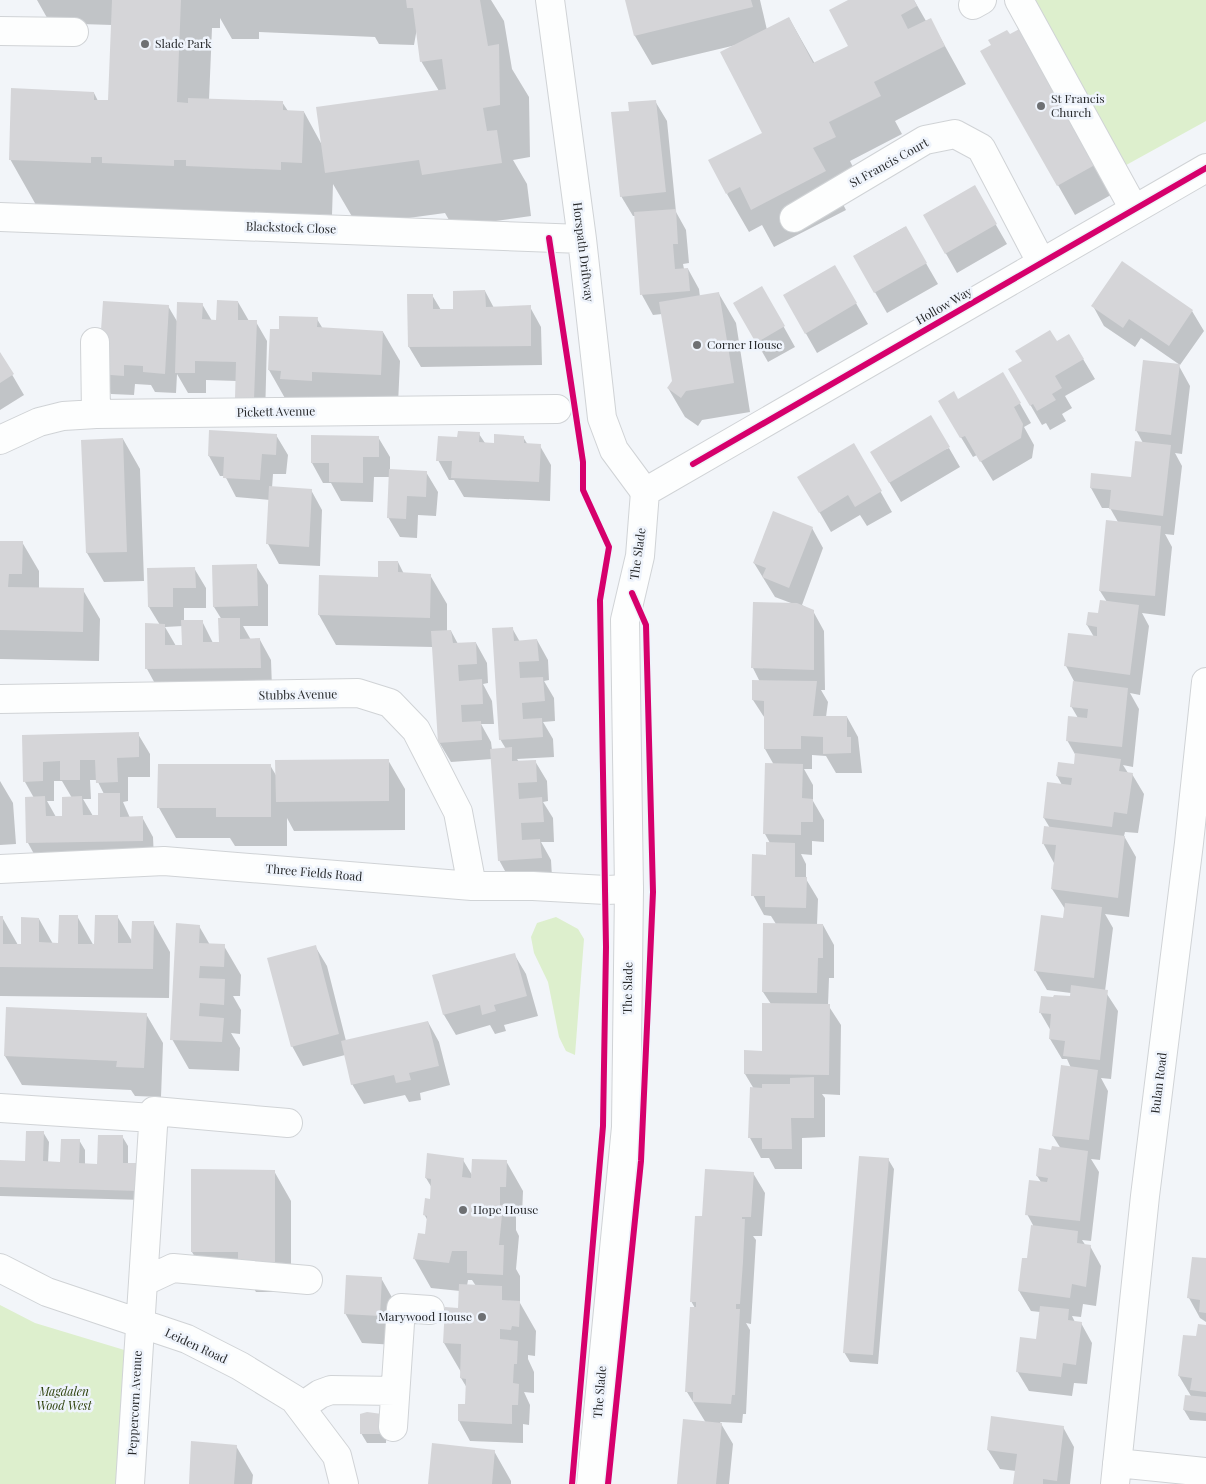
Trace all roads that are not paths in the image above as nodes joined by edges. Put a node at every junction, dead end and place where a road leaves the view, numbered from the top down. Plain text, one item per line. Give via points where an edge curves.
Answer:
1 (550, 0) edge
2 (1019, 0) edge
3 (0, 31) edge
4 (74, 32) dead end
5 (1206, 168) edge
6 (1134, 209) junction
7 (0, 217) edge
8 (794, 218) dead end
9 (582, 239) junction
10 (1041, 262) junction
11 (95, 342) dead end
12 (557, 409) dead end
13 (96, 414) junction
14 (0, 440) edge
15 (645, 492) junction
16 (1206, 682) edge
17 (0, 699) edge
18 (0, 869) edge
19 (472, 886) junction
20 (629, 890) junction
21 (0, 1108) edge
22 (153, 1118) junction
23 (288, 1123) dead end
24 (0, 1268) edge
25 (308, 1280) dead end
26 (143, 1282) junction
27 (430, 1310) dead end
28 (140, 1322) junction
29 (395, 1391) junction
30 (301, 1407) junction
31 (393, 1428) dead end
32 (1206, 1472) edge
33 (1116, 1474) edge
34 (130, 1484) edge
35 (344, 1484) edge
36 (591, 1484) edge

1 - 9 street, Horspath Driftway
2 - 6 street
3 - 4 street
5 - 6 street, Hollow Way
6 - 10 street, Hollow Way
7 - 9 street, Blackstock Close
8 - 10 street, St Francis Court via 925,140 955,134 981,148
9 - 15 street, Horspath Driftway via 602,418 614,450
10 - 15 street, Hollow Way
11 - 13 street
12 - 13 street, Pickett Avenue
13 - 14 street, Pickett Avenue via 39,422
15 - 20 street, The Slade via 640,556 626,620
16 - 33 street, Bulan Road
17 - 19 street, Stubbs Avenue via 358,693 390,703 416,730 458,812
18 - 19 street, Three Fields Road via 164,861
19 - 20 street, Three Fields Road
20 - 36 street, The Slade via 626,1127
21 - 22 street
22 - 23 street via 154,1111
22 - 26 street, Peppercorn Avenue
24 - 28 street, Leiden Road via 47,1292
25 - 26 street via 173,1268
26 - 28 street, Peppercorn Avenue
27 - 29 street via 401,1308
28 - 30 street, Leiden Road via 187,1339 240,1366
28 - 34 street, Peppercorn Avenue
29 - 30 street via 331,1390
29 - 31 street
30 - 35 street, Leiden Road via 337,1456
32 - 33 street

